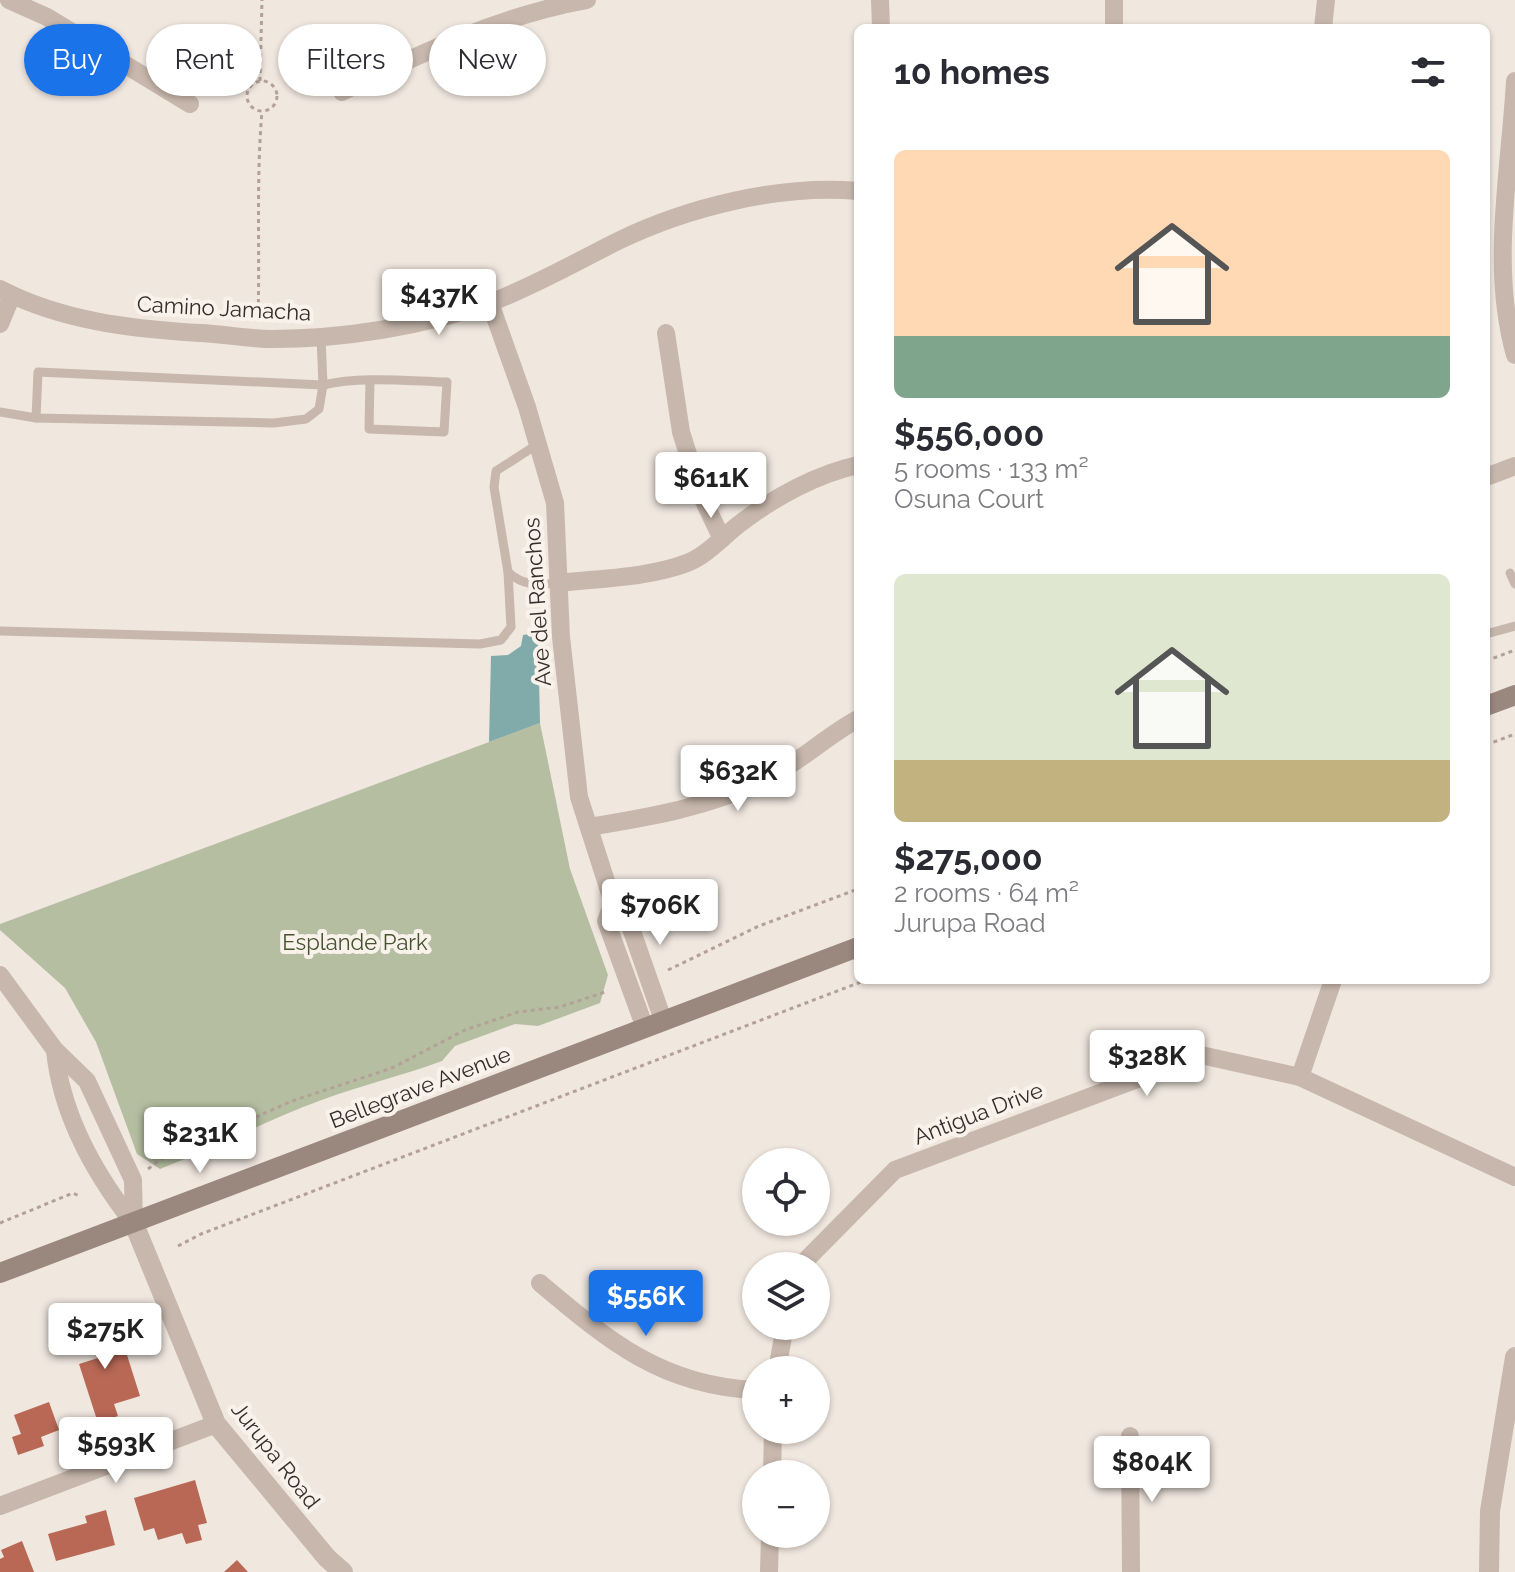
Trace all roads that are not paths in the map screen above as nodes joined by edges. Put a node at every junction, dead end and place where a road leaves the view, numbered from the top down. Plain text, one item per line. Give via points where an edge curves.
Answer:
1 (9, 0) edge
2 (587, 0) edge
3 (880, 0) edge
4 (1114, 0) edge
5 (1326, 0) edge
6 (881, 24) edge
7 (1114, 24) edge
8 (1323, 24) edge
9 (413, 57) edge
10 (1515, 81) edge
11 (190, 104) dead end
12 (1512, 171) edge
13 (854, 191) edge
14 (6, 292) edge
15 (490, 303) junction
16 (0, 324) edge
17 (666, 333) dead end
18 (321, 337) junction
19 (1515, 355) edge
20 (370, 381) junction
21 (323, 385) junction
22 (0, 412) edge
23 (36, 418) junction
24 (538, 444) junction
25 (854, 466) edge
26 (1515, 466) edge
27 (1490, 475) edge
28 (722, 539) junction
29 (508, 572) junction
30 (1510, 573) dead end
31 (559, 583) junction
32 (1515, 584) edge
33 (1515, 626) edge
34 (0, 631) edge
35 (1490, 633) edge
36 (1515, 695) edge
37 (1490, 704) edge
38 (854, 722) edge
39 (589, 827) junction
40 (854, 949) edge
41 (0, 975) edge
42 (1332, 984) edge
43 (654, 1024) junction
44 (55, 1050) junction
45 (1300, 1077) junction
46 (1515, 1177) edge
47 (134, 1224) junction
48 (814, 1252) edge
49 (0, 1273) edge
50 (540, 1283) dead end
51 (1515, 1357) edge
52 (742, 1388) edge
53 (216, 1424) junction
54 (1130, 1436) dead end
55 (0, 1506) edge
56 (770, 1548) edge
57 (343, 1572) edge
58 (769, 1572) edge
59 (1131, 1572) edge
60 (1489, 1572) edge

1 - 11 street via 47,17
2 - 9 street via 540,8
3 - 6 street
4 - 7 street
5 - 8 street
10 - 12 street
12 - 19 street via 1502,260 1507,327
13 - 15 street, Camino Jamacha via 777,191 701,211 620,240
14 - 16 street
14 - 18 street, Camino Jamacha via 69,316 145,330 270,339
15 - 18 street, Camino Jamacha
15 - 24 street, Ave del Ranchos
17 - 28 street via 684,442
18 - 21 lane
20 - 20 lane via 447,382 444,432 369,429
20 - 21 lane
21 - 23 lane via 319,409 306,419 274,423
21 - 23 lane via 38,372
22 - 23 lane
24 - 29 lane via 496,471
24 - 31 street, Ave del Ranchos via 555,503
25 - 28 street via 794,490
26 - 27 street
28 - 31 street via 690,562 646,574
29 - 31 lane via 532,585
29 - 34 lane via 511,627 501,640 480,644
30 - 32 lane
31 - 39 street, Ave del Ranchos via 577,783
33 - 35 lane
36 - 37 main road
38 - 39 street via 765,780 716,800
39 - 43 street, Ave del Ranchos via 613,903 606,921
40 - 43 main road, Bellegrave Avenue
41 - 44 street
42 - 45 street
43 - 47 main road, Bellegrave Avenue
44 - 47 street via 59,1086 101,1182
44 - 47 street via 87,1081 133,1180
45 - 46 street, Antigua Drive
45 - 48 street, Antigua Drive via 1201,1055 895,1170
47 - 49 main road, Bellegrave Avenue
47 - 53 street, Jurupa Road
50 - 52 street via 617,1346 648,1363 685,1380
51 - 60 street via 1493,1485
53 - 55 street
53 - 57 street, Jurupa Road
54 - 59 street
56 - 58 street

